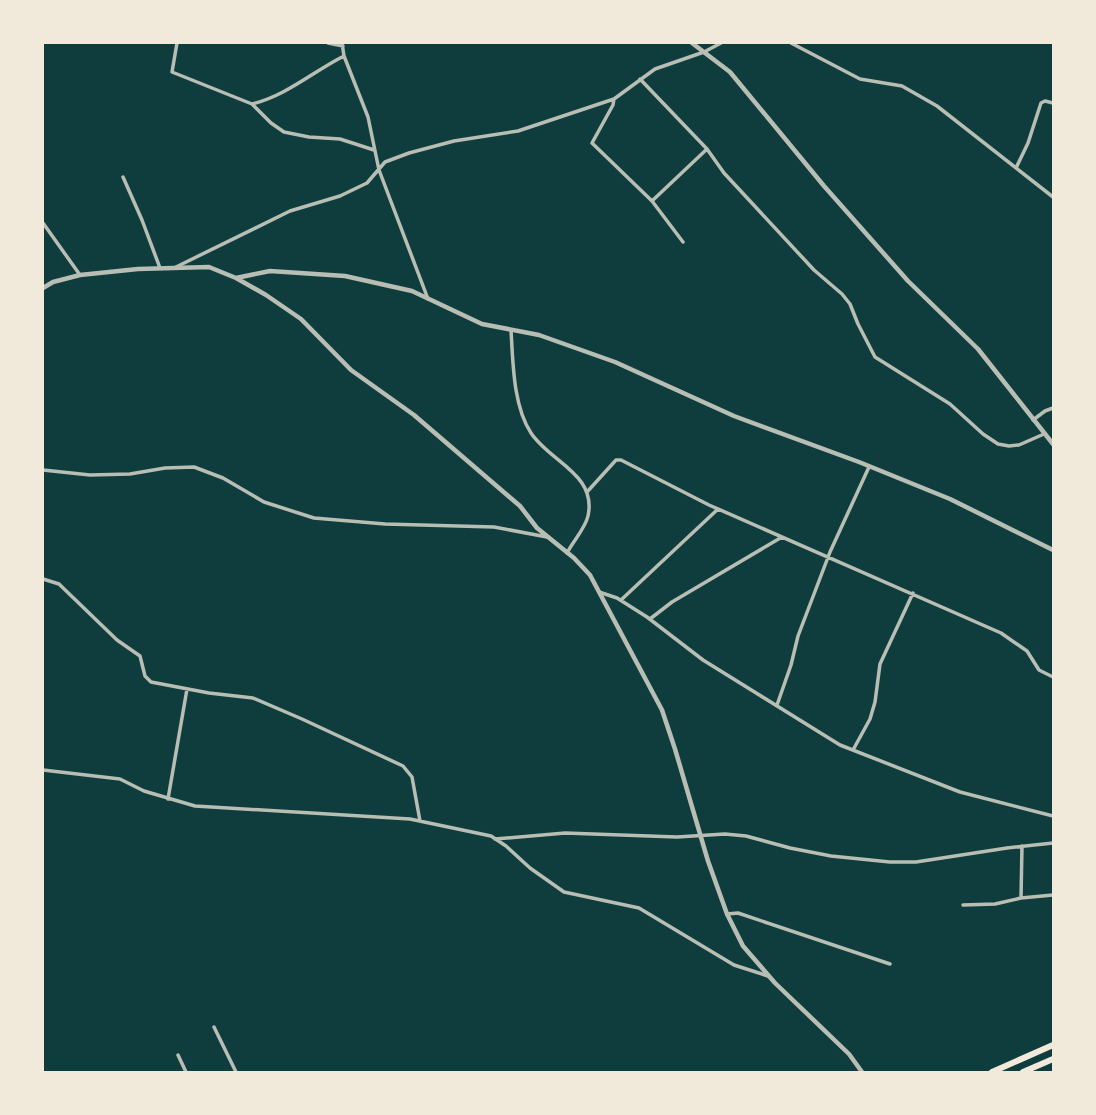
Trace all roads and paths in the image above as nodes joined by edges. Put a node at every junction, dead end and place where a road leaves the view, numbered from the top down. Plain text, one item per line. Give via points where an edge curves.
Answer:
1 (177, 43) edge
2 (328, 43) edge
3 (692, 43) edge
4 (721, 43) edge
5 (791, 43) edge
6 (343, 45) edge
7 (704, 52) junction
8 (344, 56) junction
9 (640, 80) junction
10 (614, 99) junction
11 (1053, 103) edge
12 (252, 104) junction
13 (707, 149) junction
14 (374, 150) junction
15 (1016, 168) junction
16 (379, 170) junction
17 (123, 177) dead end
18 (1053, 197) edge
19 (652, 201) junction
20 (43, 223) edge
21 (683, 242) dead end
22 (176, 267) junction
23 (160, 268) junction
24 (80, 275) junction
25 (236, 278) junction
26 (43, 288) edge
27 (428, 299) junction
28 (511, 330) junction
29 (1053, 408) edge
30 (1033, 420) junction
31 (1044, 434) junction
32 (1053, 444) edge
33 (869, 467) junction
34 (43, 470) edge
35 (587, 492) junction
36 (718, 509) junction
37 (548, 537) junction
38 (782, 537) junction
39 (1053, 550) edge
40 (567, 553) junction
41 (828, 556) junction
42 (43, 579) edge
43 (599, 592) junction
44 (913, 593) junction
45 (621, 600) junction
46 (650, 619) junction
47 (1053, 676) edge
48 (187, 689) junction
49 (777, 705) junction
50 (853, 750) junction
51 (43, 770) edge
52 (168, 799) junction
53 (1053, 816) edge
54 (420, 821) junction
55 (700, 837) junction
56 (495, 839) junction
57 (1053, 844) edge
58 (1022, 846) junction
59 (1053, 895) edge
60 (1021, 898) junction
61 (963, 905) dead end
62 (727, 914) junction
63 (890, 964) dead end
64 (769, 976) junction
65 (214, 1028) dead end
66 (1053, 1045) edge
67 (178, 1056) dead end
68 (1053, 1059) edge
69 (186, 1072) edge
70 (236, 1072) edge
71 (862, 1072) edge
72 (992, 1072) edge
73 (1023, 1072) edge

1 - 12 street via 172,72
2 - 6 street
3 - 7 street
4 - 7 street
5 - 15 street via 860,79 902,86 913,91 937,106
6 - 8 street
7 - 9 street via 655,69
7 - 30 street via 730,72 824,186 908,281 978,349
8 - 12 street via 328,64 312,77 262,102
8 - 14 street via 368,117
9 - 10 street
9 - 13 street
10 - 16 street via 518,131 454,141 409,153 386,162
10 - 19 street via 592,143
11 - 15 street via 1045,101 1041,104 1028,143
12 - 14 street via 270,123 284,132 340,139
13 - 19 street
13 - 31 street via 724,172 814,270 842,294 850,304 875,357 950,404 998,444 1019,445
14 - 16 street
15 - 18 street
16 - 22 street via 367,183 340,196 290,211
16 - 27 street
17 - 23 street
19 - 21 street
20 - 24 street
22 - 23 street
22 - 25 street via 209,267
23 - 24 street
24 - 26 street via 53,282
25 - 27 street via 270,271 345,276 412,291
25 - 37 street via 301,319 351,370 414,416 520,506 537,528
27 - 28 street via 482,324
28 - 33 street via 539,335 615,362 734,416
28 - 35 street via 523,418 540,445 585,485
29 - 30 street
30 - 31 street
31 - 32 street
33 - 39 street via 950,499
33 - 41 street
34 - 37 street via 90,475 194,467 223,478 264,502 314,518 385,524 494,527
35 - 36 street via 616,460 621,460
35 - 40 street via 588,515
36 - 38 street
36 - 45 street
37 - 40 street
38 - 41 street
38 - 46 street via 672,602
40 - 43 street via 590,575
41 - 44 street
41 - 49 street via 798,636
42 - 48 street via 58,584 118,640 140,656 145,676 151,682
43 - 45 street
43 - 55 street via 662,710
44 - 47 street via 1001,633 1027,651 1039,670
44 - 50 street via 880,664 870,719
45 - 46 street
46 - 49 street via 703,660
48 - 52 street
48 - 54 street via 253,698 402,766 412,777
49 - 50 street via 840,745
50 - 53 street via 960,792
51 - 52 street via 120,778 144,791
52 - 54 street via 195,806 410,818
54 - 56 street
55 - 56 street via 565,833
55 - 58 street via 726,834 746,836 790,848 890,862 916,862
55 - 62 street
56 - 64 street via 564,892 639,908 734,965
57 - 58 street
58 - 60 street
59 - 60 street
60 - 61 street via 995,904
62 - 63 street via 738,913
62 - 64 street via 743,946
64 - 71 street via 849,1054
65 - 70 street
66 - 72 highway
67 - 69 street
68 - 73 highway

